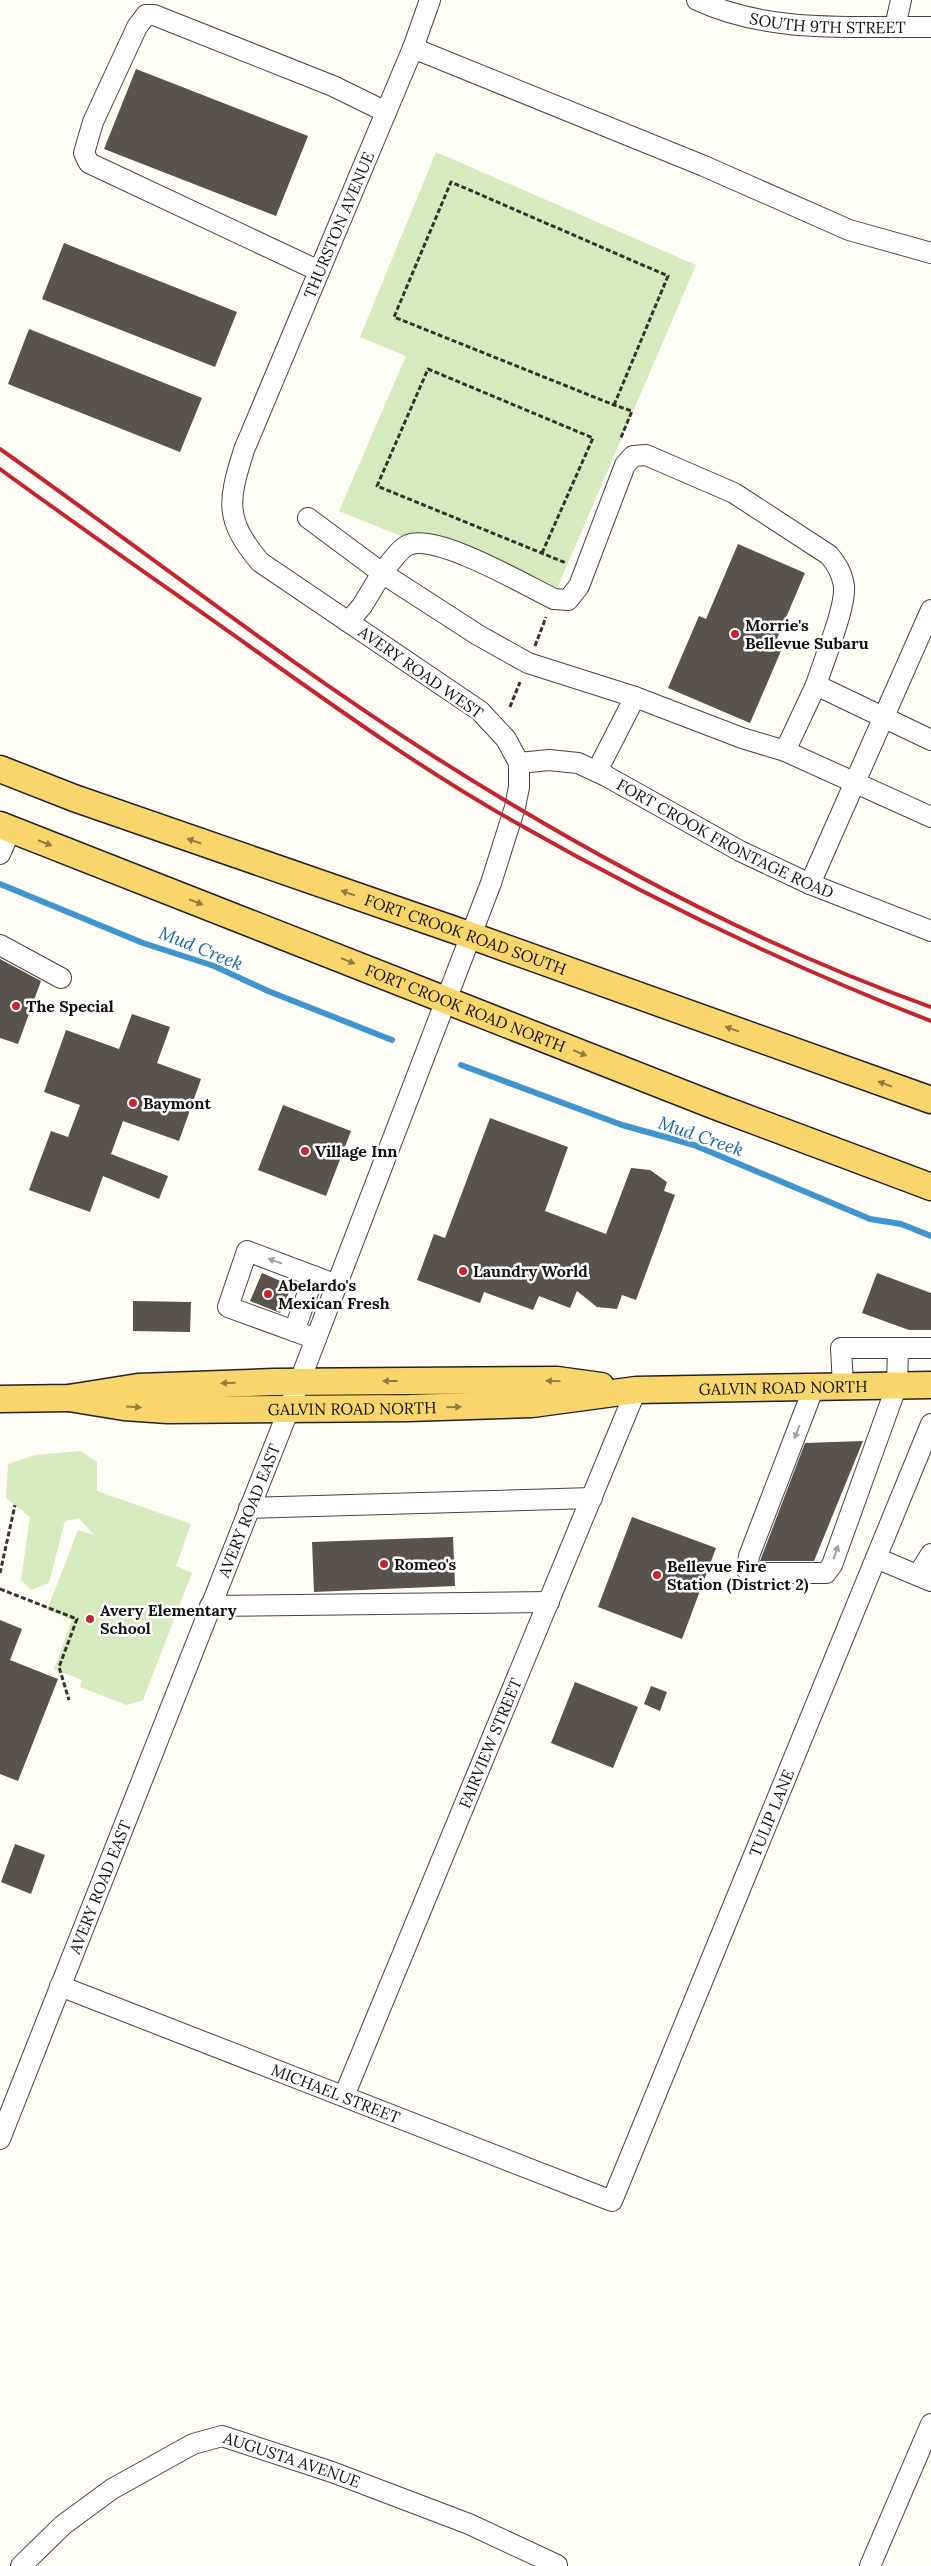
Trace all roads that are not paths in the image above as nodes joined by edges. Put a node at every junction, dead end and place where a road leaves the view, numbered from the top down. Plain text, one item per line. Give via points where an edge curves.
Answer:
1 (430, 0) edge
2 (697, 0) edge
3 (901, 0) edge
4 (895, 27) junction
5 (931, 27) edge
6 (413, 48) junction
7 (386, 112) junction
8 (931, 253) edge
9 (319, 271) junction
10 (244, 450) joint
11 (308, 518) dead end
12 (382, 573) junction
13 (931, 610) edge
14 (348, 622) junction
15 (816, 685) junction
16 (635, 697) junction
17 (884, 717) junction
18 (929, 734) edge
19 (785, 751) junction
20 (518, 763) junction
21 (0, 769) edge
22 (597, 771) junction
23 (856, 781) junction
24 (931, 817) edge
25 (5, 827) edge
26 (0, 854) edge
27 (810, 884) junction
28 (931, 931) edge
29 (472, 936) junction
30 (0, 945) edge
31 (61, 978) dead end
32 (447, 1001) junction
33 (931, 1100) edge
34 (931, 1187) edge
35 (314, 1276) junction
36 (337, 1285) junction
37 (294, 1331) junction
38 (316, 1339) junction
39 (898, 1348) junction
40 (931, 1348) edge
41 (300, 1382) junction
42 (897, 1385) junction
43 (931, 1385) edge
44 (843, 1386) junction
45 (814, 1387) junction
46 (636, 1390) junction
47 (69, 1398) junction
48 (0, 1399) edge
49 (289, 1409) junction
50 (931, 1424) edge
51 (592, 1498) junction
52 (249, 1508) junction
53 (931, 1554) edge
54 (876, 1558) junction
55 (924, 1578) edge
56 (549, 1602) junction
57 (210, 1606) junction
58 (60, 1986) junction
59 (344, 2096) junction
60 (0, 2139) edge
61 (612, 2201) joint
62 (931, 2424) edge
63 (927, 2445) edge
64 (557, 2565) edge
65 (21, 2566) edge
66 (870, 2566) edge

1 - 6 street, THURSTON AVENUE
2 - 4 street, SOUTH 9TH STREET via 768,22 830,28
3 - 4 street
4 - 5 street, SOUTH 9TH STREET
6 - 7 street, THURSTON AVENUE
6 - 8 street via 704,166 849,230
7 - 9 street, THURSTON AVENUE
7 - 9 street via 333,86 154,14 146,15 137,27 93,122 84,153 89,163
9 - 10 street, THURSTON AVENUE
10 - 14 street, AVERY ROAD WEST via 234,482 232,509 236,529 260,562
11 - 12 street
12 - 14 street
12 - 15 street via 406,545 430,544 467,556 554,599 568,600 579,586 625,465 633,456 646,455 734,493 829,555 839,568 844,588 841,607
12 - 16 street via 528,663
13 - 17 street
14 - 20 street, AVERY ROAD WEST via 480,711 506,739
15 - 17 street
15 - 19 street
16 - 19 street
16 - 22 street
17 - 18 street
17 - 23 street
19 - 23 street
20 - 22 street, FORT CROOK FRONTAGE ROAD via 549,760 578,763
20 - 29 street, AVERY ROAD WEST via 519,787 512,821
29 -> 21 main road, FORT CROOK ROAD SOUTH via 188,839
22 - 27 street, FORT CROOK FRONTAGE ROAD via 740,850
23 - 24 street
23 - 27 street
25 - 26 street
25 -> 32 main road, FORT CROOK ROAD NORTH
27 - 28 street, FORT CROOK FRONTAGE ROAD
29 - 32 street, AVERY ROAD EAST
33 -> 29 main road, FORT CROOK ROAD SOUTH
30 - 31 street
32 -> 34 main road, FORT CROOK ROAD NORTH
32 - 36 street, AVERY ROAD EAST
35 - 36 street
35 - 37 street
35 -> 37 street via 247,1251 228,1306
36 - 38 street, AVERY ROAD EAST
37 - 38 street
38 - 41 street, AVERY ROAD EAST
39 - 40 street
39 - 42 street
39 - 44 street via 841,1348
46 -> 41 main road, GALVIN ROAD NORTH via 557,1380
41 -> 47 main road, GALVIN ROAD NORTH via 138,1387
41 - 49 street, AVERY ROAD EAST
42 - 43 main road, GALVIN ROAD NORTH
42 - 44 main road, GALVIN ROAD NORTH
45 -> 42 street via 749,1556 747,1570 756,1573 826,1573 832,1565
44 - 45 main road, GALVIN ROAD NORTH
45 - 46 main road, GALVIN ROAD NORTH
49 -> 46 main road, GALVIN ROAD NORTH via 532,1404
46 - 51 street, FAIRVIEW STREET
47 - 48 main road, GALVIN ROAD NORTH
47 -> 49 main road, GALVIN ROAD NORTH via 168,1410
49 - 52 street, AVERY ROAD EAST
50 - 54 street, TULIP LANE
51 - 52 street
51 - 56 street, FAIRVIEW STREET
52 - 57 street, AVERY ROAD EAST
53 - 55 street
54 - 55 street
54 - 61 street, TULIP LANE
56 - 57 street
56 - 59 street, FAIRVIEW STREET
57 - 58 street, AVERY ROAD EAST
58 - 59 street, MICHAEL STREET
58 - 60 street, AVERY ROAD EAST
59 - 61 street, MICHAEL STREET
62 - 63 street
63 - 66 street
64 - 65 street, AUGUSTA AVENUE via 469,2524 332,2472 222,2436 192,2444 112,2489 63,2525

